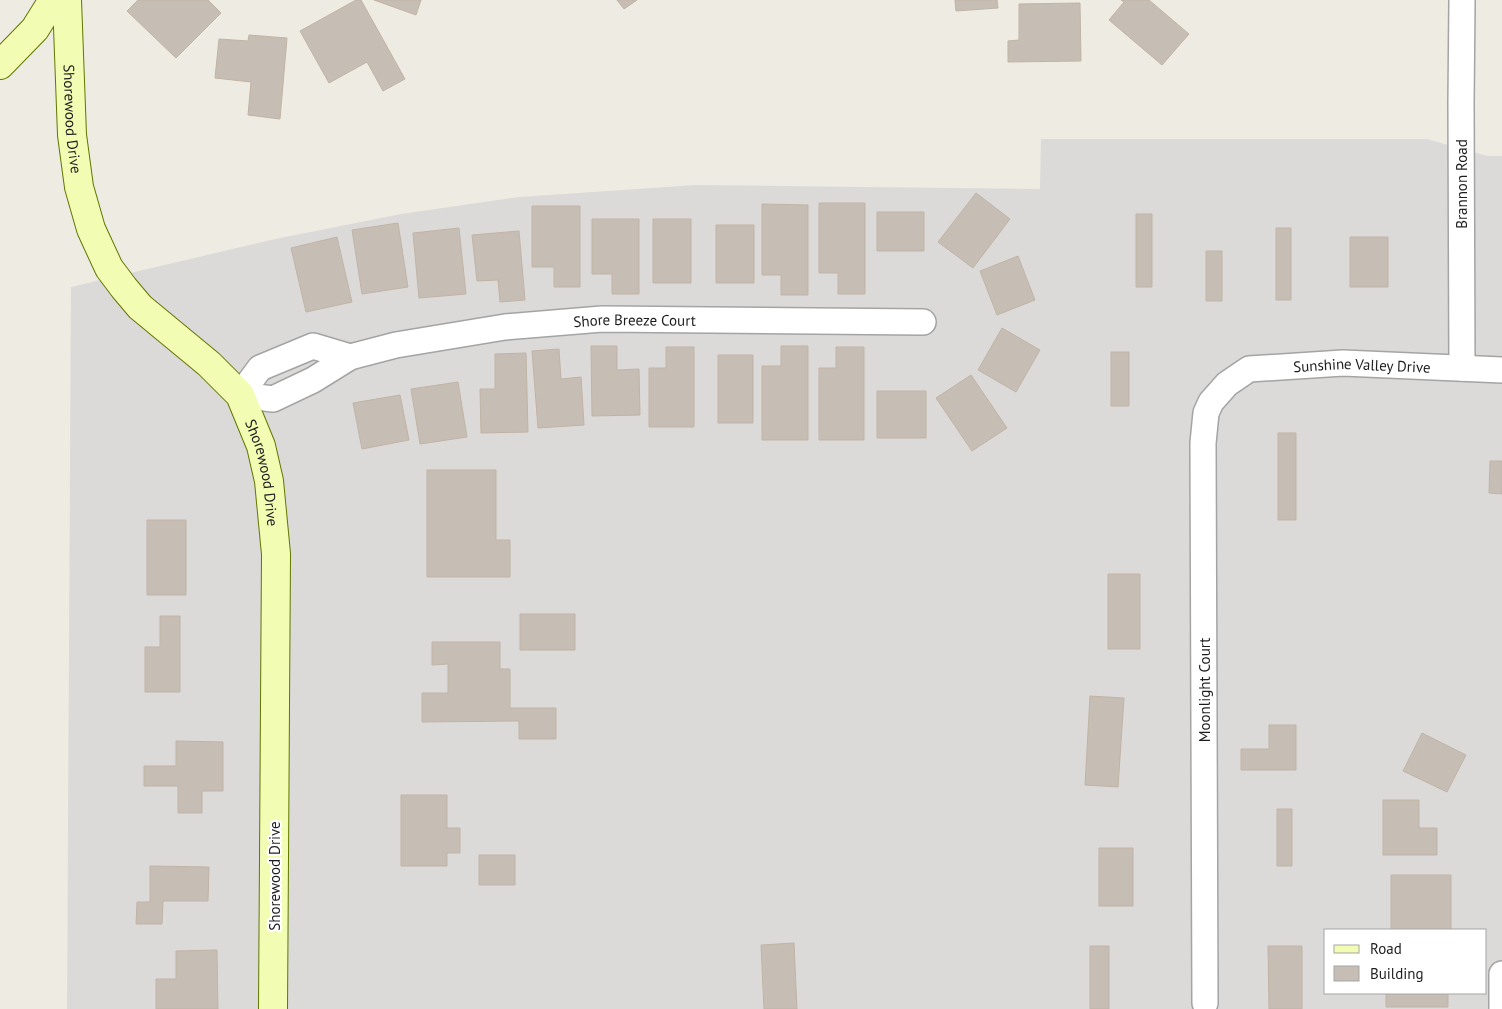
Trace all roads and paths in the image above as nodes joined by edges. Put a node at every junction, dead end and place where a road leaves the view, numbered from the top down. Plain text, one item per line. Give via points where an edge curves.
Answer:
1 (53, 0) edge
2 (67, 0) edge
3 (1462, 0) edge
4 (0, 66) edge
5 (923, 322) dead end
6 (350, 357) junction
7 (1462, 368) junction
8 (1502, 370) edge
9 (1227, 384) joint
10 (240, 396) junction
11 (1502, 974) edge
12 (1205, 1003) dead end
13 (273, 1009) edge
14 (1502, 1009) edge

1 - 4 street via 35,28
2 - 10 street, Shorewood Drive via 72,135 79,187 91,229 109,268 140,307 209,364
3 - 7 street, Brannon Road
5 - 6 street, Shore Breeze Court via 602,319 496,328 396,345
6 - 10 street, Shore Breeze Court via 314,380 273,399
6 - 10 street via 314,346 260,368
7 - 8 street, Sunshine Valley Drive
7 - 9 street, Sunshine Valley Drive via 1343,363 1249,369
9 - 12 street, Moonlight Court via 1206,413 1203,443
10 - 13 street, Shorewood Drive via 261,446 270,481 276,554
11 - 14 street

